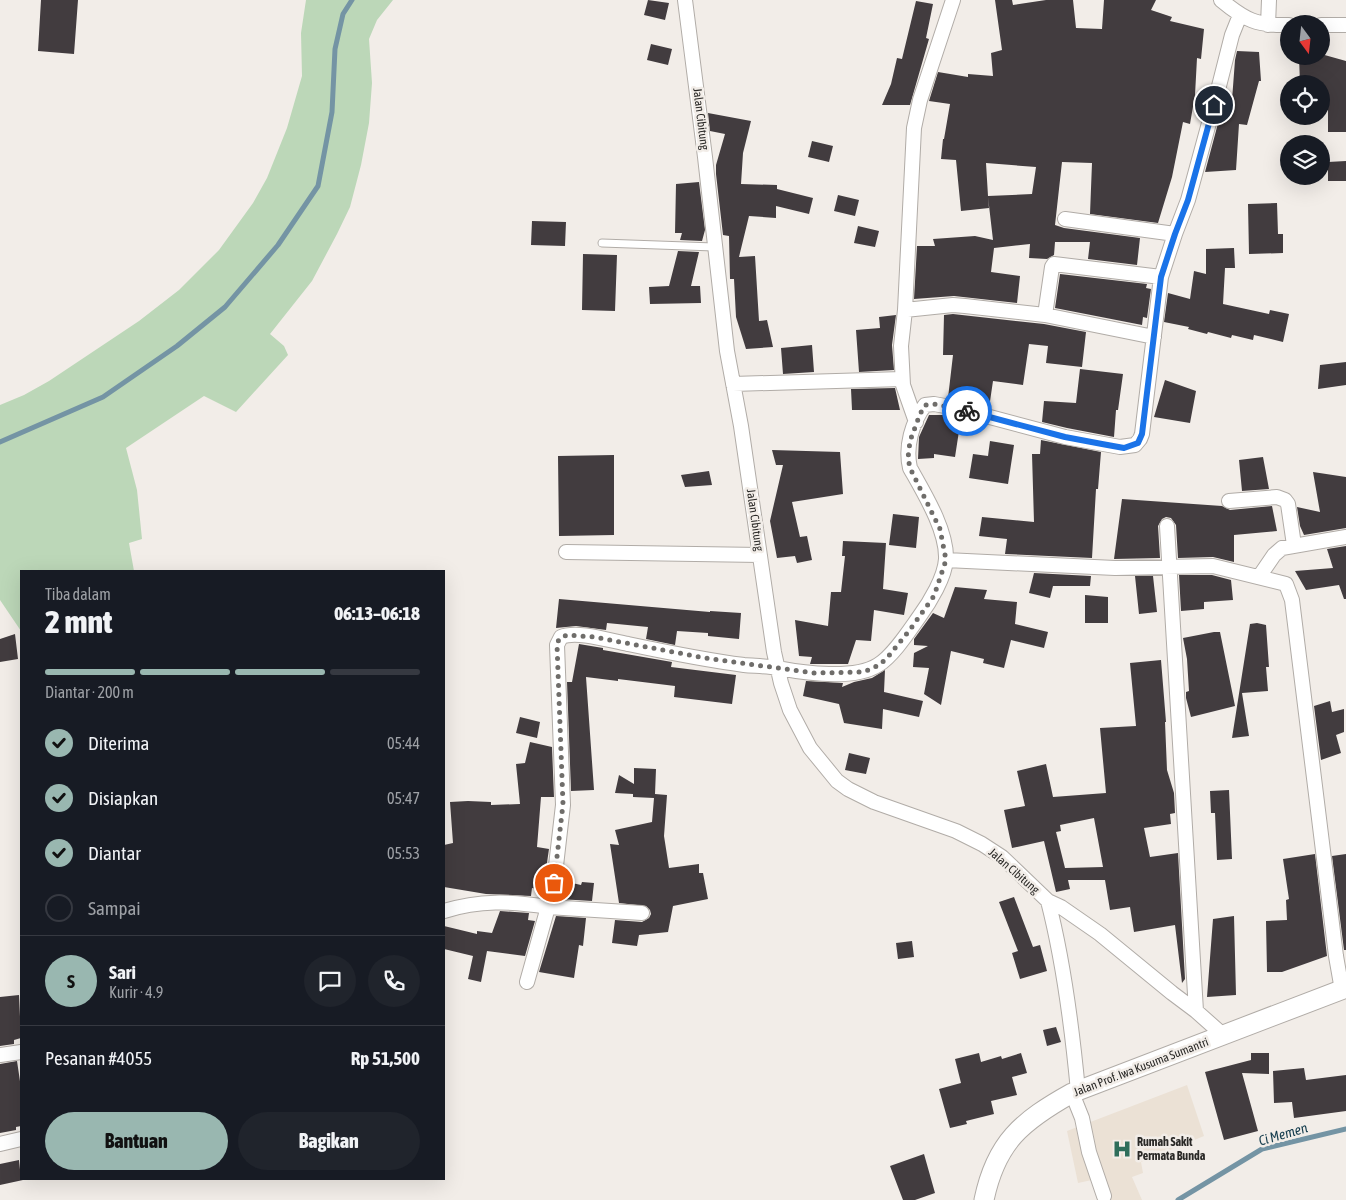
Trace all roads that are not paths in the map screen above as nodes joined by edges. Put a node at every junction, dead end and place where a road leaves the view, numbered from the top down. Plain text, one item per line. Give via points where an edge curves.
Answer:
1 (685, 0) edge
2 (953, 0) edge
3 (1221, 0) edge
4 (1269, 0) edge
5 (1240, 15) junction
6 (1268, 25) junction
7 (1280, 25) edge
8 (1330, 25) edge
9 (1346, 25) edge
10 (1064, 219) dead end
11 (1175, 234) junction
12 (602, 243) dead end
13 (714, 247) junction
14 (1161, 277) junction
15 (905, 310) junction
16 (1045, 315) junction
17 (1154, 336) junction
18 (902, 379) junction
19 (733, 384) junction
20 (916, 422) junction
21 (1229, 501) dead end
22 (1167, 526) dead end
23 (1346, 537) edge
24 (1294, 545) junction
25 (566, 552) dead end
26 (760, 555) junction
27 (946, 560) junction
28 (1169, 567) junction
29 (1259, 576) junction
30 (777, 668) junction
31 (1048, 900) junction
32 (548, 907) junction
33 (445, 912) edge
34 (642, 913) dead end
35 (527, 982) dead end
36 (1344, 989) edge
37 (1196, 1011) junction
38 (1223, 1035) junction
39 (20, 1052) edge
40 (0, 1055) edge
41 (1075, 1092) junction
42 (20, 1139) edge
43 (0, 1144) edge
44 (1104, 1196) dead end
45 (984, 1200) edge

1 - 13 street, Jalan Cibitung via 706,157
2 - 15 street via 914,128
3 - 5 street
4 - 6 street
5 - 6 street
5 - 11 street via 1188,200
6 - 7 street
8 - 9 street
10 - 11 street
11 - 14 street
12 - 13 lane
13 - 19 street, Jalan Cibitung
14 - 16 street via 1054,264
14 - 17 street
15 - 16 street via 959,306
15 - 18 street
16 - 17 street
17 - 20 street via 1142,434 1134,446 1120,447 1065,437 934,404 925,405
18 - 19 street
18 - 20 street
19 - 26 street, Jalan Cibitung
20 - 27 street via 908,450 910,468 940,529
21 - 24 street via 1278,497 1285,500
22 - 28 street
23 - 24 street
24 - 29 street via 1277,551
25 - 26 street
26 - 30 street, Jalan Cibitung
27 - 28 street via 1116,568
27 - 30 street via 934,596 879,665 856,673 814,673
28 - 29 street via 1214,566
28 - 37 street
29 - 36 street via 1286,584 1290,593 1336,956
30 - 31 street, Jalan Cibitung via 794,718 810,748 837,781 874,802 956,831 982,844 1002,857
30 - 32 street via 667,652 594,637 567,635 559,639 563,804
31 - 37 street, Jalan Cibitung via 1100,934
31 - 41 street, Jalan Cibitung via 1073,1041
32 - 33 street via 496,902
32 - 34 street
32 - 35 street
36 - 38 main road, Jalan Prof. Iwa Kusuma Sumantri
37 - 38 street, Jalan Cibitung
38 - 41 main road, Jalan Prof. Iwa Kusuma Sumantri
39 - 40 street
41 - 44 street, Jalan Cibitung via 1089,1152
41 - 45 main road, Jalan Prof. Iwa Kusuma Sumantri via 1038,1113 1009,1139 993,1167
42 - 43 street

